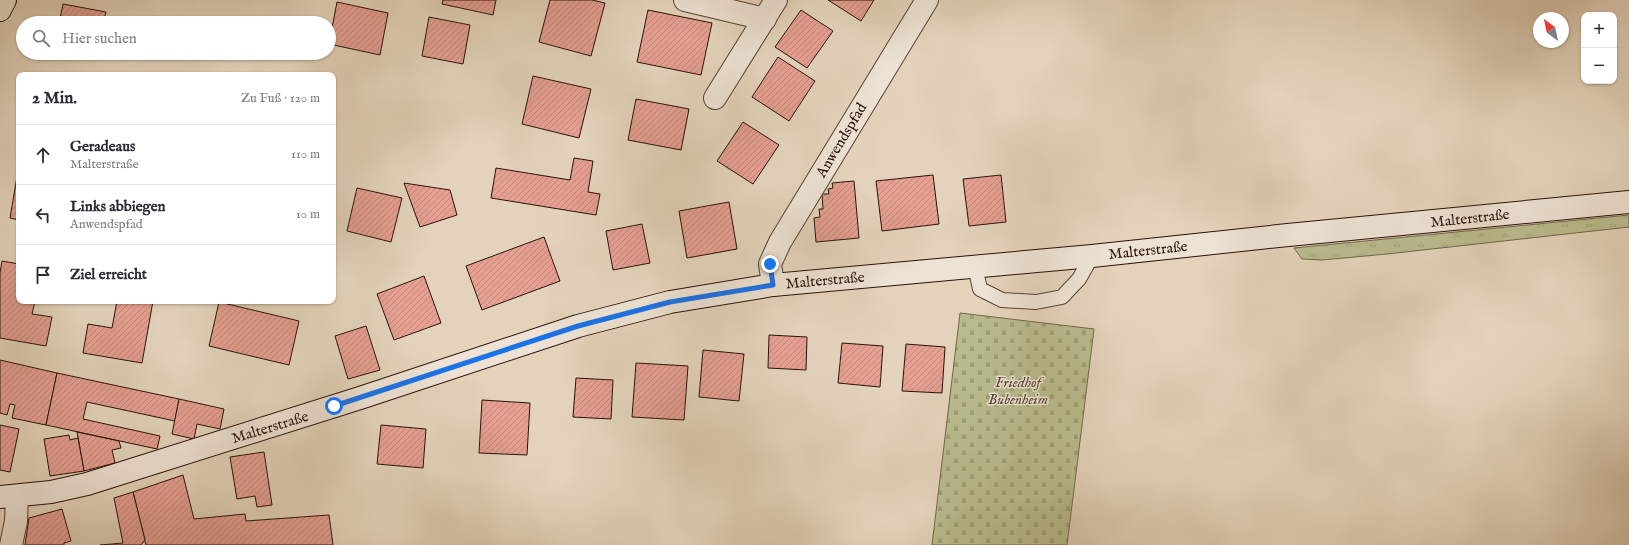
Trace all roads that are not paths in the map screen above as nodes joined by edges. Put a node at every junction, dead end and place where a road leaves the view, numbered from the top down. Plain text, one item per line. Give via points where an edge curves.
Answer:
1 (6, 0) edge
2 (685, 0) edge
3 (776, 0) edge
4 (927, 0) edge
5 (0, 10) edge
6 (765, 19) junction
7 (715, 98) dead end
8 (1629, 202) edge
9 (1092, 256) junction
10 (975, 266) junction
11 (773, 285) junction
12 (9, 496) edge
13 (11, 545) edge

1 - 5 main road
2 - 6 main road
3 - 6 main road
4 - 11 main road, Anwendspfad via 780,242 770,264
6 - 7 main road
8 - 9 main road, Malterstraße
9 - 10 main road, Malterstraße
9 - 10 lane via 1079,279 1062,297 1036,302 1002,300 980,290
10 - 11 main road, Malterstraße
11 - 12 main road, Malterstraße via 670,302 578,326 87,484 51,492
12 - 13 main road via 16,521

